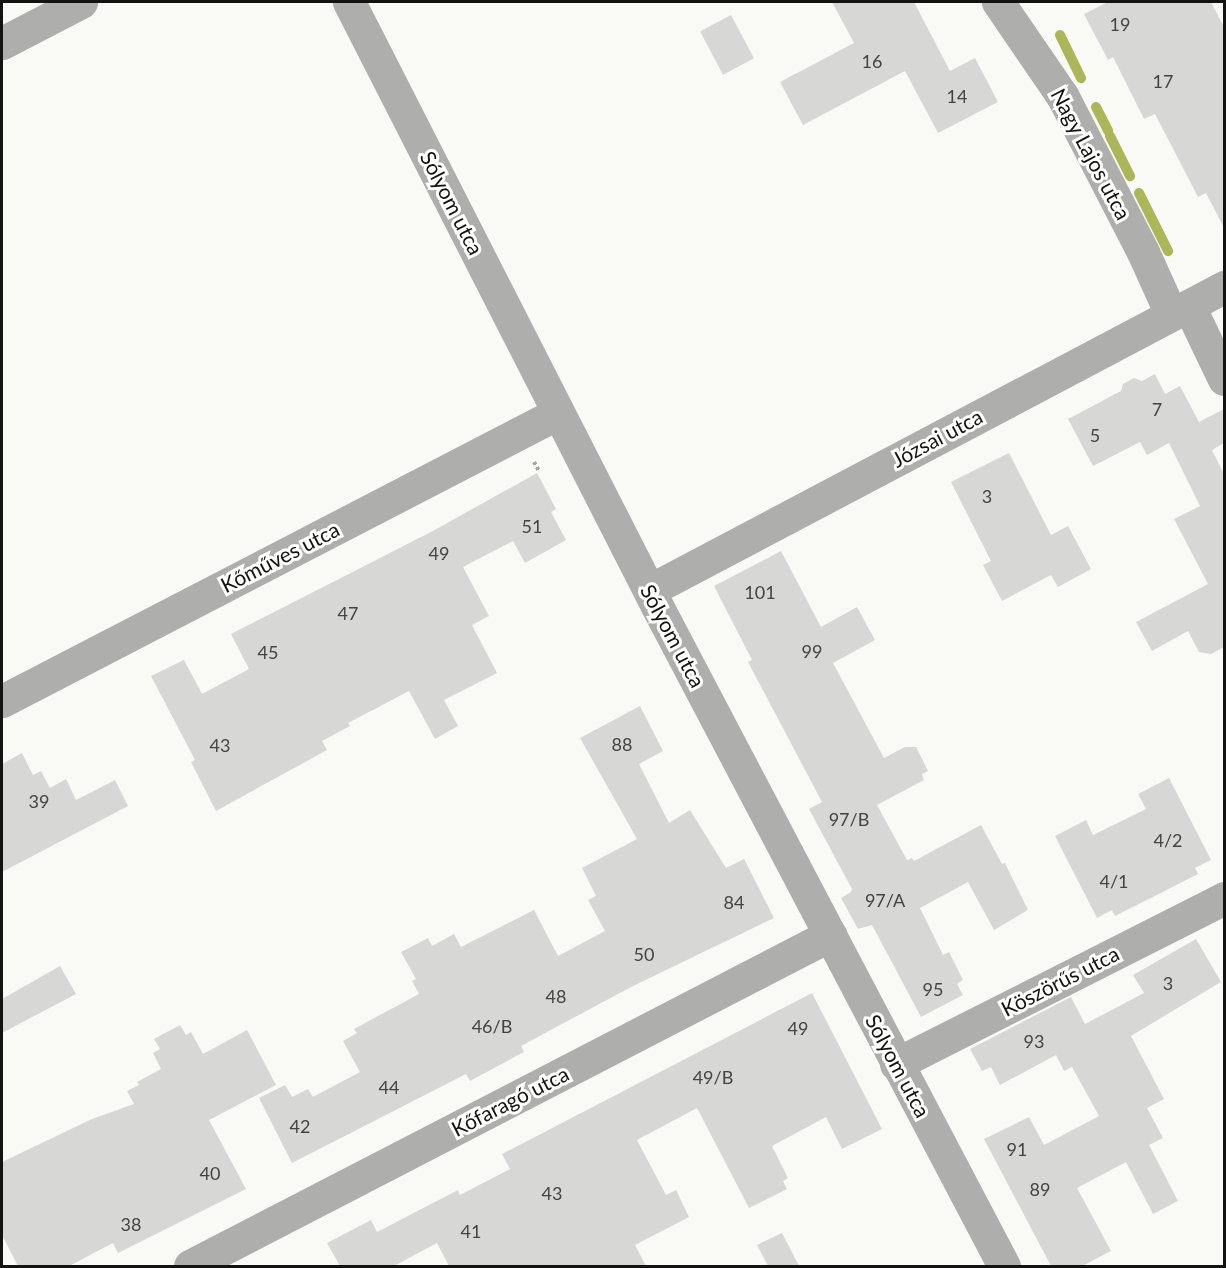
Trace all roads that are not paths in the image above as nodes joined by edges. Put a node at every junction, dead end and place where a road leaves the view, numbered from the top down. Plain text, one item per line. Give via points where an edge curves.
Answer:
1 (81, 2) edge
2 (349, 2) edge
3 (998, 2) edge
4 (2, 43) edge
5 (1224, 287) edge
6 (1180, 310) junction
7 (1224, 379) edge
8 (558, 413) junction
9 (650, 590) junction
10 (2, 701) edge
11 (1224, 898) edge
12 (830, 935) junction
13 (896, 1064) junction
14 (190, 1266) edge
15 (1004, 1266) edge

1 - 4 street
2 - 8 street, Sólyom utca
3 - 6 street, Nagy Lajos utca via 1063,97 1143,252
5 - 6 street, Józsai utca
6 - 7 street, Nagy Lajos utca
6 - 9 street, Józsai utca
8 - 9 street, Sólyom utca
8 - 10 street, Kőműves utca
9 - 12 street, Sólyom utca
11 - 13 street, Köszörűs utca
12 - 13 street, Sólyom utca
12 - 14 street, Kőfaragó utca
13 - 15 street, Sólyom utca

